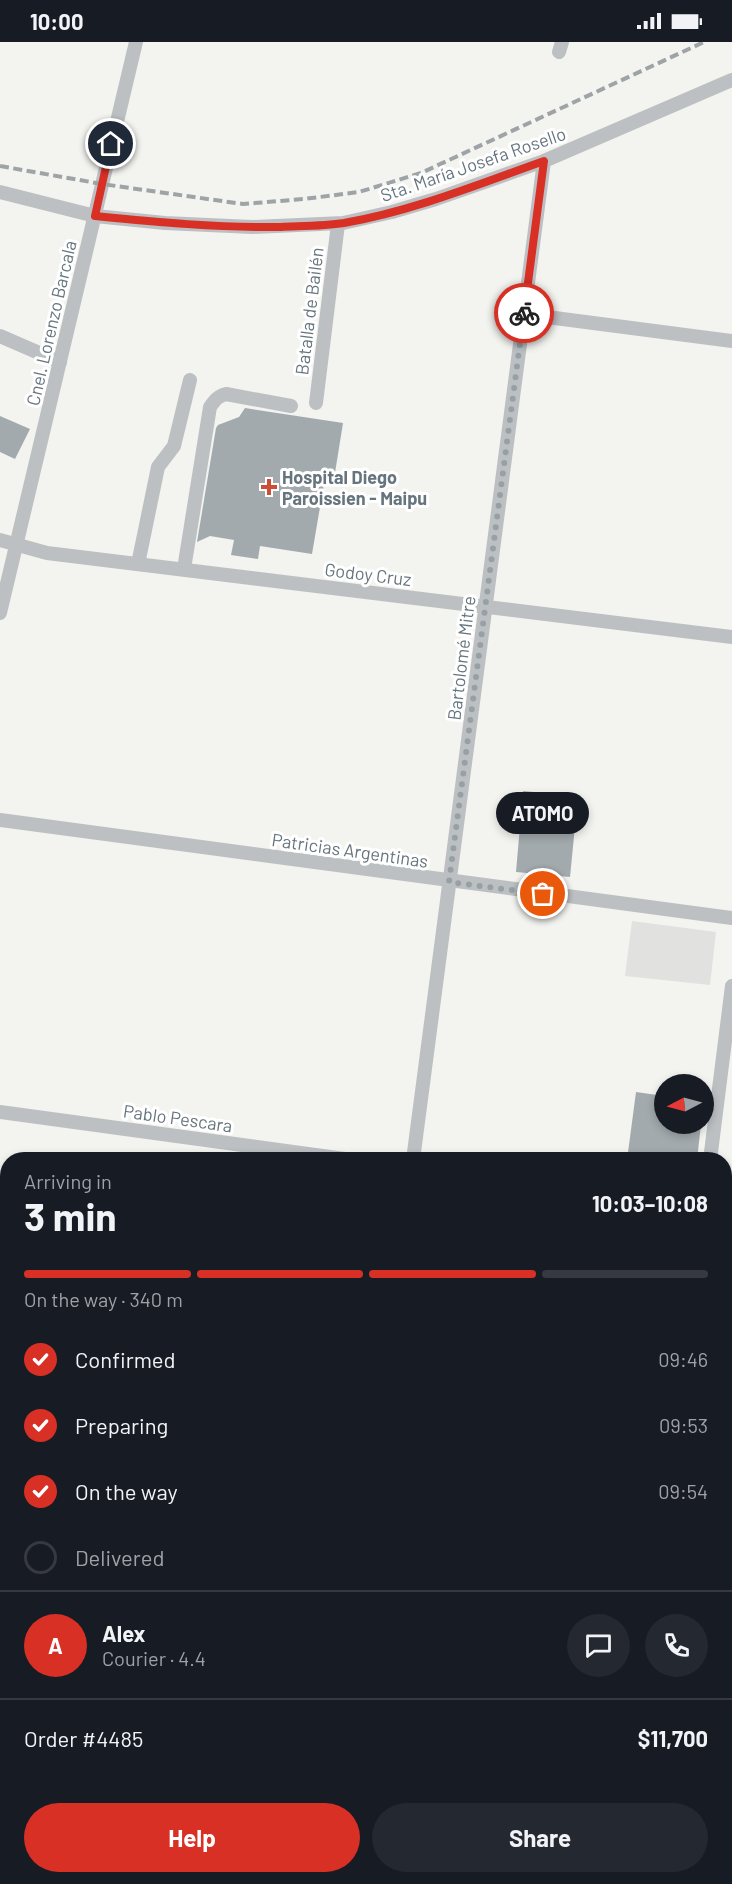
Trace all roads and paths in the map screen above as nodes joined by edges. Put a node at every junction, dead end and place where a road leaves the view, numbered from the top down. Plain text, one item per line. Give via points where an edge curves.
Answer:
1 (135, 42) edge
2 (732, 80) edge
3 (544, 161) junction
4 (0, 192) edge
5 (95, 216) junction
6 (338, 224) junction
7 (524, 314) junction
8 (0, 336) edge
9 (732, 341) edge
10 (60, 362) junction
11 (189, 380) dead end
12 (316, 403) dead end
13 (291, 406) dead end
14 (0, 540) edge
15 (16, 546) junction
16 (138, 564) junction
17 (184, 570) junction
18 (485, 607) junction
19 (0, 613) edge
20 (732, 637) edge
21 (0, 820) edge
22 (449, 882) junction
23 (732, 918) edge
24 (732, 986) edge
25 (0, 1112) edge
26 (293, 1152) edge
27 (414, 1152) edge
28 (711, 1152) edge

1 - 5 street, Cnel. Lorenzo Barcala
2 - 3 street, Sta. María Josefa Rosello
3 - 6 street, Sta. María Josefa Rosello via 414,206
3 - 7 street, Bartolomé Mitre
4 - 5 street, Sta. María Josefa Rosello
5 - 6 street, Sta. María Josefa Rosello via 252,227
5 - 10 street, Cnel. Lorenzo Barcala
6 - 12 street, Batalla de Bailén
7 - 9 street
7 - 18 street, Bartolomé Mitre
8 - 10 street
10 - 15 street, Cnel. Lorenzo Barcala
11 - 16 street via 174,446 158,467
13 - 17 street via 226,394 219,395 210,407
14 - 15 street, Godoy Cruz
15 - 16 street, Godoy Cruz
15 - 19 street, Cnel. Lorenzo Barcala
16 - 17 street, Godoy Cruz
17 - 18 street, Godoy Cruz
18 - 20 street, Godoy Cruz
18 - 22 street, Bartolomé Mitre
21 - 22 street, Patricias Argentinas
22 - 23 street, Patricias Argentinas
22 - 27 street, Bartolomé Mitre
24 - 28 street
25 - 26 street, Pablo Pescara

